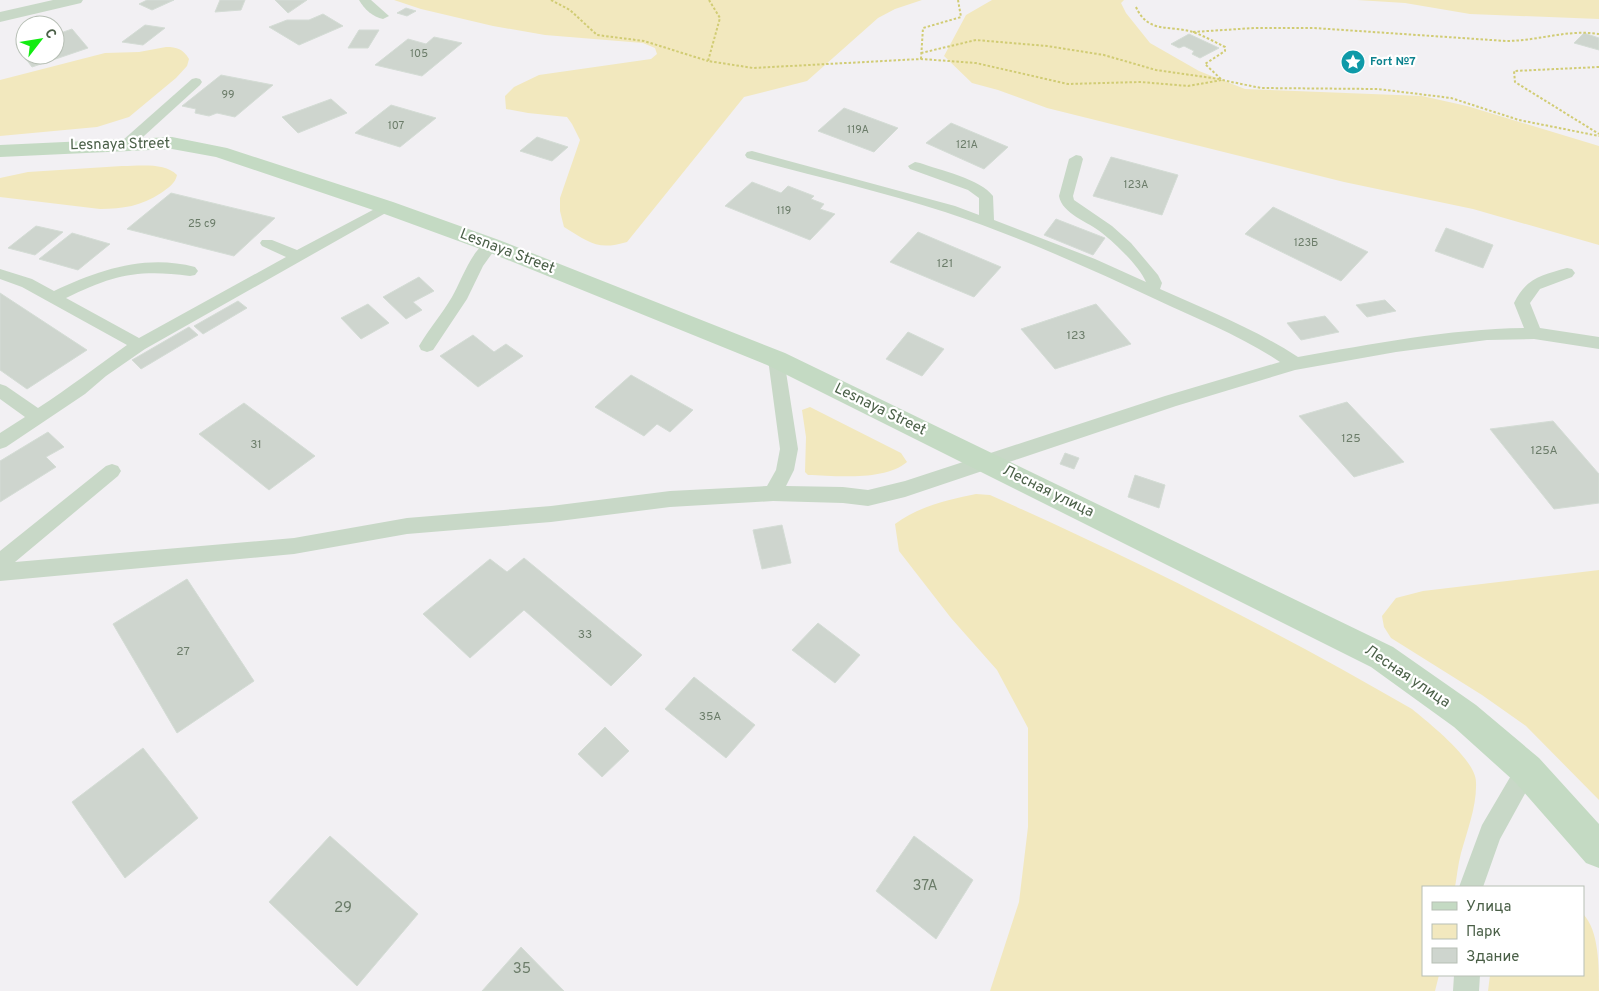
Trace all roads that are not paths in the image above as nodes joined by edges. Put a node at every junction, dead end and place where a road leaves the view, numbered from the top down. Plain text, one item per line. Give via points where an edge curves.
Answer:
1 (75, 0) edge
2 (365, 0) edge
3 (382, 16) dead end
4 (0, 17) edge
5 (196, 82) dead end
6 (128, 143) junction
7 (0, 152) edge
8 (752, 155) dead end
9 (1076, 159) dead end
10 (915, 166) dead end
11 (386, 207) junction
12 (987, 223) junction
13 (267, 243) dead end
14 (490, 245) junction
15 (298, 256) junction
16 (190, 270) dead end
17 (1567, 273) dead end
18 (0, 274) edge
19 (1152, 290) junction
20 (54, 297) junction
21 (1534, 333) junction
22 (1599, 343) edge
23 (139, 346) junction
24 (427, 346) dead end
25 (776, 359) junction
26 (1295, 364) junction
27 (0, 390) edge
28 (37, 416) junction
29 (0, 442) edge
30 (989, 462) junction
31 (112, 471) dead end
32 (773, 493) junction
33 (0, 563) edge
34 (0, 572) edge
35 (1527, 770) junction
36 (1599, 850) edge
37 (1471, 886) edge
38 (1467, 976) edge
39 (1466, 991) edge

1 - 4 street
2 - 3 lane
5 - 6 lane
6 - 7 main road, Lesnaya Street
6 - 11 main road, Lesnaya Street via 172,143 220,152
8 - 12 lane via 950,209
9 - 19 lane via 1067,202 1103,226 1128,248 1153,279
10 - 12 lane via 973,187 986,196
11 - 14 main road, Lesnaya Street
11 - 15 lane
12 - 19 lane
13 - 15 lane
14 - 24 lane
14 - 25 main road, Lesnaya Street
15 - 23 lane
16 - 20 lane via 146,267 119,271 93,278
17 - 21 lane via 1532,285 1526,292 1522,303
18 - 20 lane
19 - 26 lane via 1268,346
20 - 23 lane
21 - 22 lane, Лесная улица
21 - 26 lane, Лесная улица via 1469,336
23 - 28 lane
25 - 30 main road, Lesnaya Street
25 - 32 lane via 789,449 785,470
26 - 30 lane, Лесная улица via 1171,401
27 - 28 lane
28 - 29 lane
30 - 32 lane via 868,498 843,494
30 - 35 main road, Лесная улица via 1382,657 1465,716
31 - 33 lane
32 - 34 lane via 670,499 551,514 406,526 294,546
35 - 36 main road, Лесная улица
35 - 37 lane via 1490,833
38 - 39 lane

